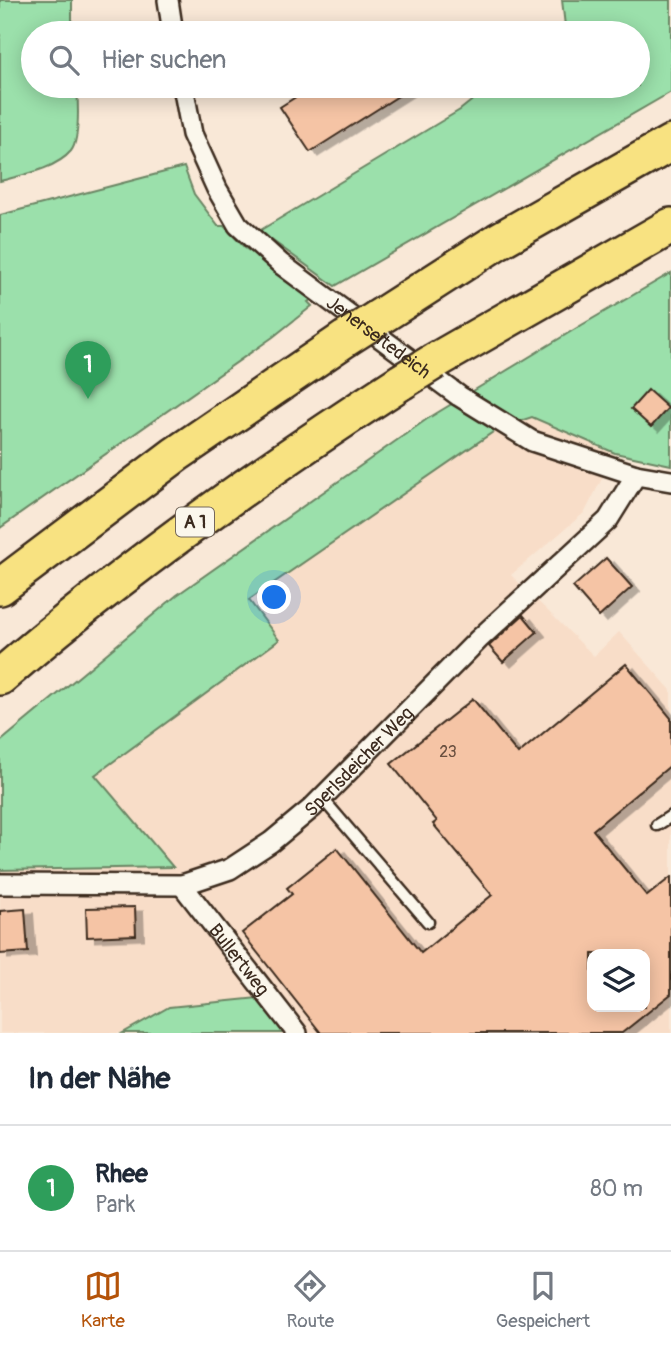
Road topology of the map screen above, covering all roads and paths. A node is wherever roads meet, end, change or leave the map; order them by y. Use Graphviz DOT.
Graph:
graph roads {
  1 [pos="168,0"];
  2 [pos="171,21"];
  3 [pos="185,98"];
  4 [pos="671,143"];
  5 [pos="671,226"];
  6 [pos="636,475"];
  7 [pos="671,481"];
  8 [pos="0,587"];
  9 [pos="0,677"];
  10 [pos="322,798"];
  11 [pos="671,816"];
  12 [pos="657,825"];
  13 [pos="0,884"];
  14 [pos="182,885"];
  15 [pos="428,922"];
  16 [pos="297,1033"];
  1 -- 2 [label="street"];
  3 -- 6 [label="street, Jenerseitedeich"];
  4 -- 8 [label="highway, bridge"];
  5 -- 9 [label="highway, A 1, bridge"];
  6 -- 7 [label="street, Jenerseitedeich"];
  6 -- 10 [label="street, Sperlsdeicher Weg"];
  10 -- 14 [label="street, Sperlsdeicher Weg"];
  10 -- 15 [label="lane"];
  11 -- 12 [label="lane"];
  13 -- 14 [label="street, Sperlsdeicher Weg"];
  14 -- 16 [label="street, Bullertweg"];
}
